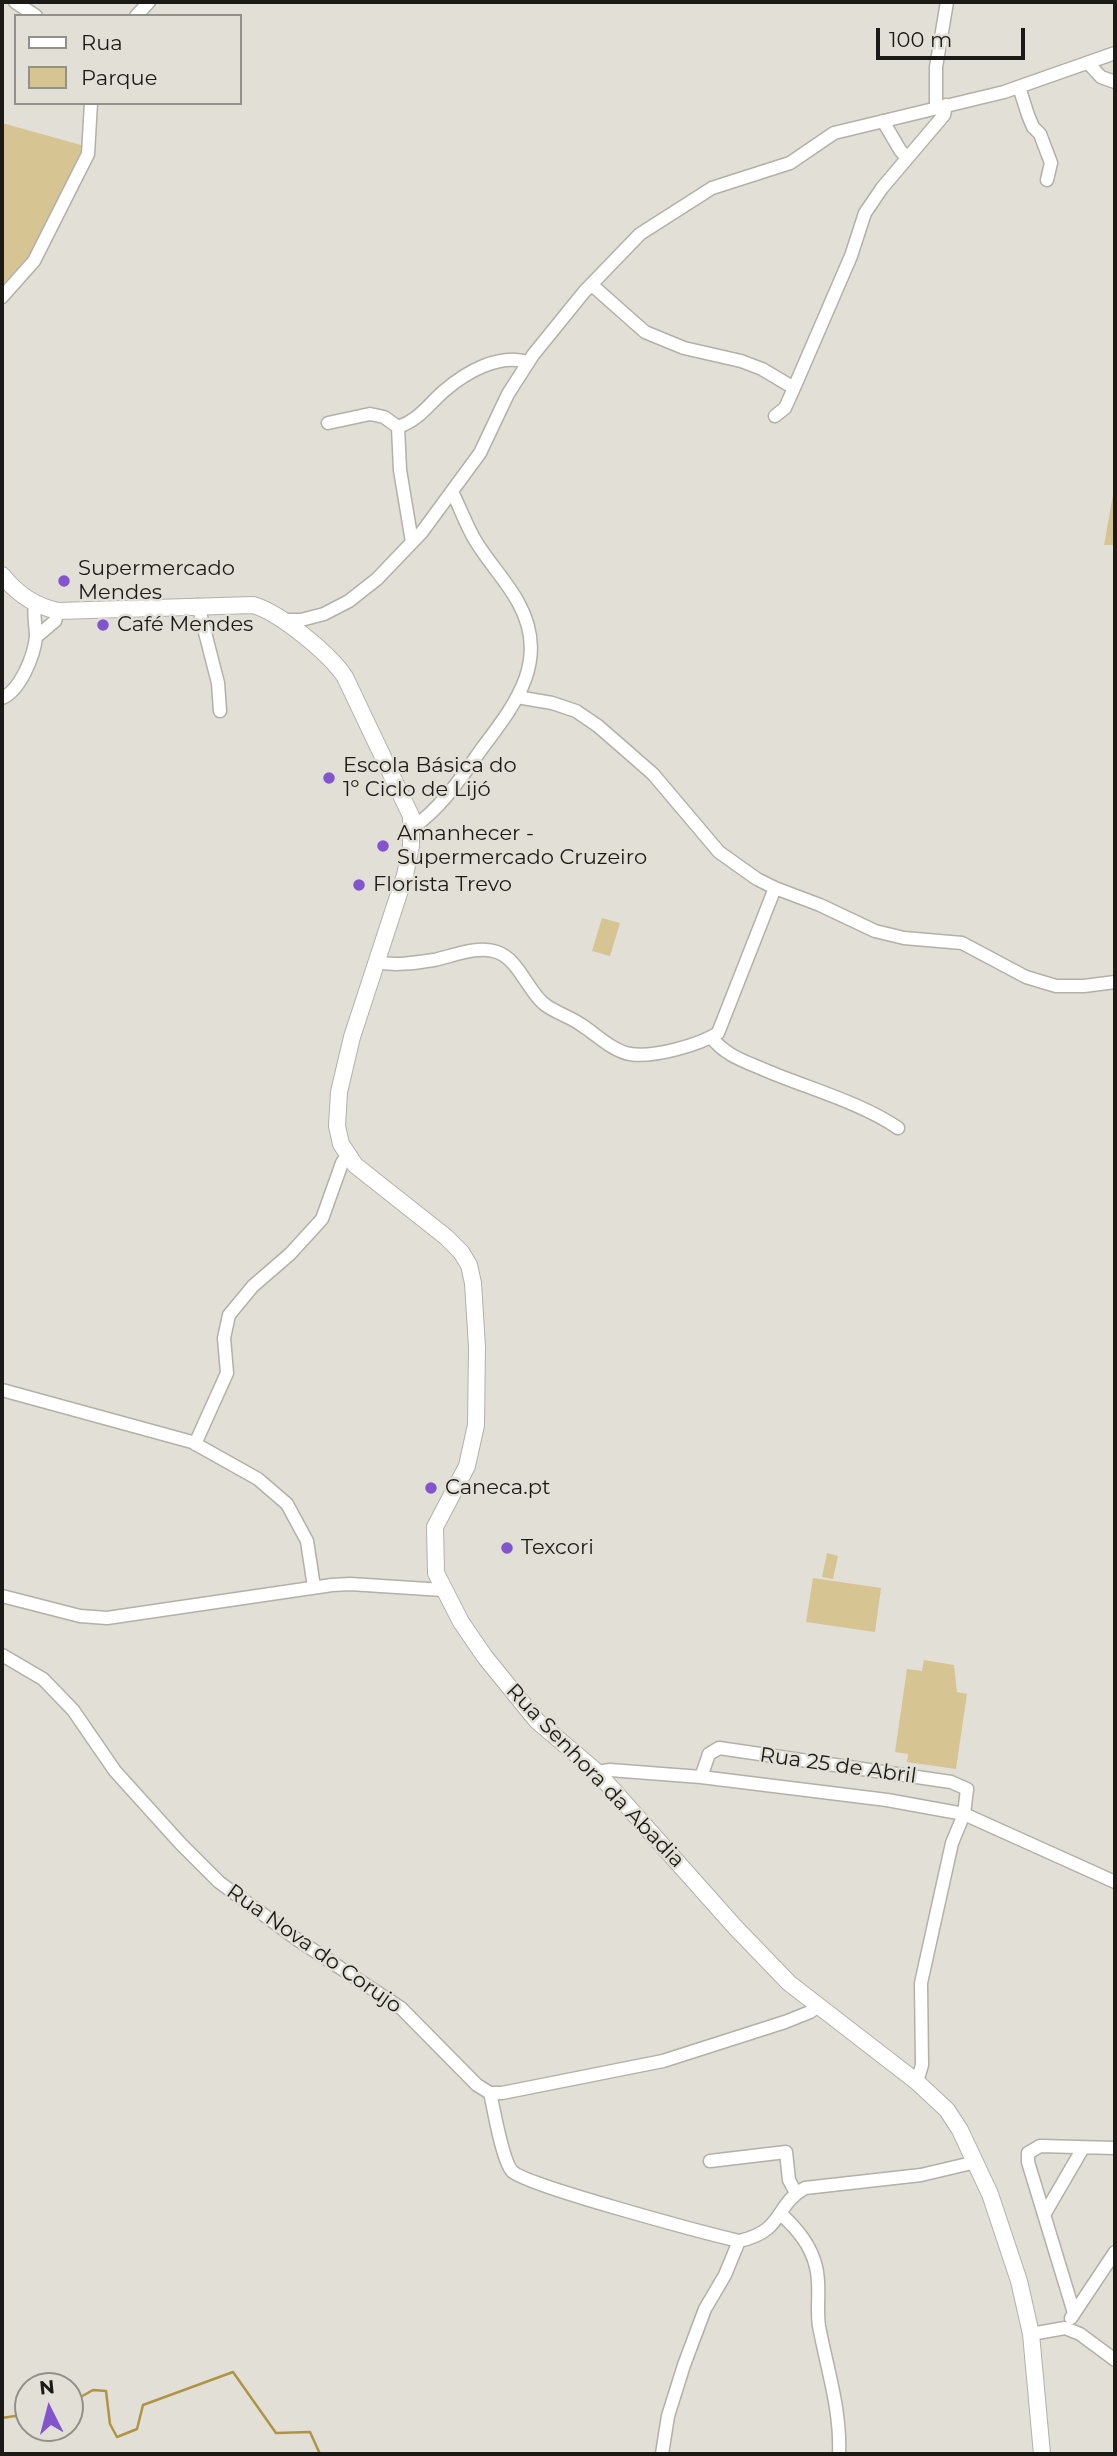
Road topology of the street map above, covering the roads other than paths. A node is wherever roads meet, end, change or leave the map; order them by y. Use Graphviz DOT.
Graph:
graph roads {
  1 [pos="15,2"];
  2 [pos="947,2"];
  3 [pos="33,14"];
  4 [pos="1115,53"];
  5 [pos="1088,63"];
  6 [pos="1115,82"];
  7 [pos="1019,87"];
  8 [pos="91,105"];
  9 [pos="941,106"];
  10 [pos="883,121"];
  11 [pos="907,158"];
  12 [pos="1047,180"];
  13 [pos="592,285"];
  14 [pos="2,297"];
  15 [pos="528,362"];
  16 [pos="794,388"];
  17 [pos="775,416"];
  18 [pos="328,423"];
  19 [pos="398,427"];
  20 [pos="452,492"];
  21 [pos="412,542"];
  22 [pos="2,575"];
  23 [pos="35,604"];
  24 [pos="198,605"];
  25 [pos="58,611"];
  26 [pos="284,620"];
  27 [pos="36,637"];
  28 [pos="517,697"];
  29 [pos="2,698"];
  30 [pos="220,711"];
  31 [pos="412,828"];
  32 [pos="775,888"];
  33 [pos="376,962"];
  34 [pos="1115,982"];
  35 [pos="711,1037"];
  36 [pos="898,1128"];
  37 [pos="347,1155"];
  38 [pos="2,1390"];
  39 [pos="195,1444"];
  40 [pos="314,1587"];
  41 [pos="443,1590"];
  42 [pos="2,1596"];
  43 [pos="2,1655"];
  44 [pos="597,1772"];
  45 [pos="701,1777"];
  46 [pos="964,1814"];
  47 [pos="1115,1882"];
  48 [pos="817,2007"];
  49 [pos="917,2082"];
  50 [pos="490,2093"];
  51 [pos="1083,2148"];
  52 [pos="1115,2148"];
  53 [pos="710,2161"];
  54 [pos="976,2162"];
  55 [pos="796,2193"];
  56 [pos="781,2214"];
  57 [pos="1044,2214"];
  58 [pos="739,2241"];
  59 [pos="1115,2252"];
  60 [pos="1074,2314"];
  61 [pos="1065,2328"];
  62 [pos="1031,2334"];
  63 [pos="1115,2360"];
  64 [pos="662,2454"];
  65 [pos="839,2454"];
  66 [pos="1042,2454"];
  1 -- 3 [label="street"];
  2 -- 9 [label="street"];
  4 -- 5 [label="street"];
  5 -- 6 [label="street"];
  5 -- 7 [label="street"];
  7 -- 9 [label="street"];
  7 -- 12 [label="street"];
  8 -- 14 [label="street"];
  9 -- 10 [label="street"];
  9 -- 11 [label="street"];
  10 -- 11 [label="street"];
  10 -- 13 [label="street"];
  11 -- 16 [label="street"];
  13 -- 15 [label="street"];
  13 -- 16 [label="street"];
  15 -- 19 [label="street"];
  15 -- 20 [label="street"];
  16 -- 17 [label="street"];
  18 -- 19 [label="street"];
  19 -- 21 [label="street"];
  20 -- 21 [label="street"];
  20 -- 28 [label="street"];
  21 -- 26 [label="street"];
  22 -- 23 [label="main road"];
  23 -- 25 [label="main road, Rua Senhora da Abadia"];
  23 -- 27 [label="street"];
  24 -- 25 [label="main road, Rua Senhora da Abadia"];
  24 -- 26 [label="main road, Rua Senhora da Abadia"];
  24 -- 30 [label="street"];
  25 -- 27 [label="street"];
  26 -- 31 [label="main road, Rua Senhora da Abadia"];
  27 -- 29 [label="street"];
  28 -- 31 [label="street"];
  28 -- 32 [label="street"];
  31 -- 33 [label="main road, Rua Senhora da Abadia"];
  32 -- 34 [label="street"];
  32 -- 35 [label="street"];
  33 -- 35 [label="street"];
  33 -- 37 [label="main road, Rua Senhora da Abadia"];
  35 -- 36 [label="street"];
  37 -- 39 [label="street"];
  37 -- 41 [label="main road, Rua Senhora da Abadia"];
  38 -- 39 [label="street"];
  39 -- 40 [label="street"];
  40 -- 41 [label="street"];
  40 -- 42 [label="street"];
  41 -- 44 [label="main road, Rua Senhora da Abadia"];
  43 -- 50 [label="street, Rua Nova do Corujo"];
  44 -- 45 [label="street, Rua 25 de Abril"];
  44 -- 48 [label="main road, Rua Senhora da Abadia"];
  45 -- 46 [label="street, Rua 25 de Abril"];
  45 -- 46 [label="street, Rua 25 de Abril"];
  46 -- 47 [label="street, Rua 25 de Abril"];
  46 -- 49 [label="street"];
  48 -- 49 [label="main road, Rua Senhora da Abadia"];
  48 -- 50 [label="street"];
  49 -- 54 [label="main road, Rua Senhora da Abadia"];
  50 -- 58 [label="street"];
  51 -- 52 [label="street"];
  51 -- 57 [label="street"];
  51 -- 57 [label="street"];
  53 -- 55 [label="street"];
  54 -- 55 [label="street"];
  54 -- 62 [label="main road, Rua Senhora da Abadia"];
  55 -- 56 [label="street"];
  56 -- 58 [label="street"];
  56 -- 65 [label="street"];
  57 -- 60 [label="street"];
  58 -- 64 [label="street"];
  59 -- 60 [label="street"];
  60 -- 61 [label="street"];
  61 -- 62 [label="street"];
  61 -- 63 [label="street"];
  62 -- 66 [label="main road, Rua Senhora da Abadia"];
}
